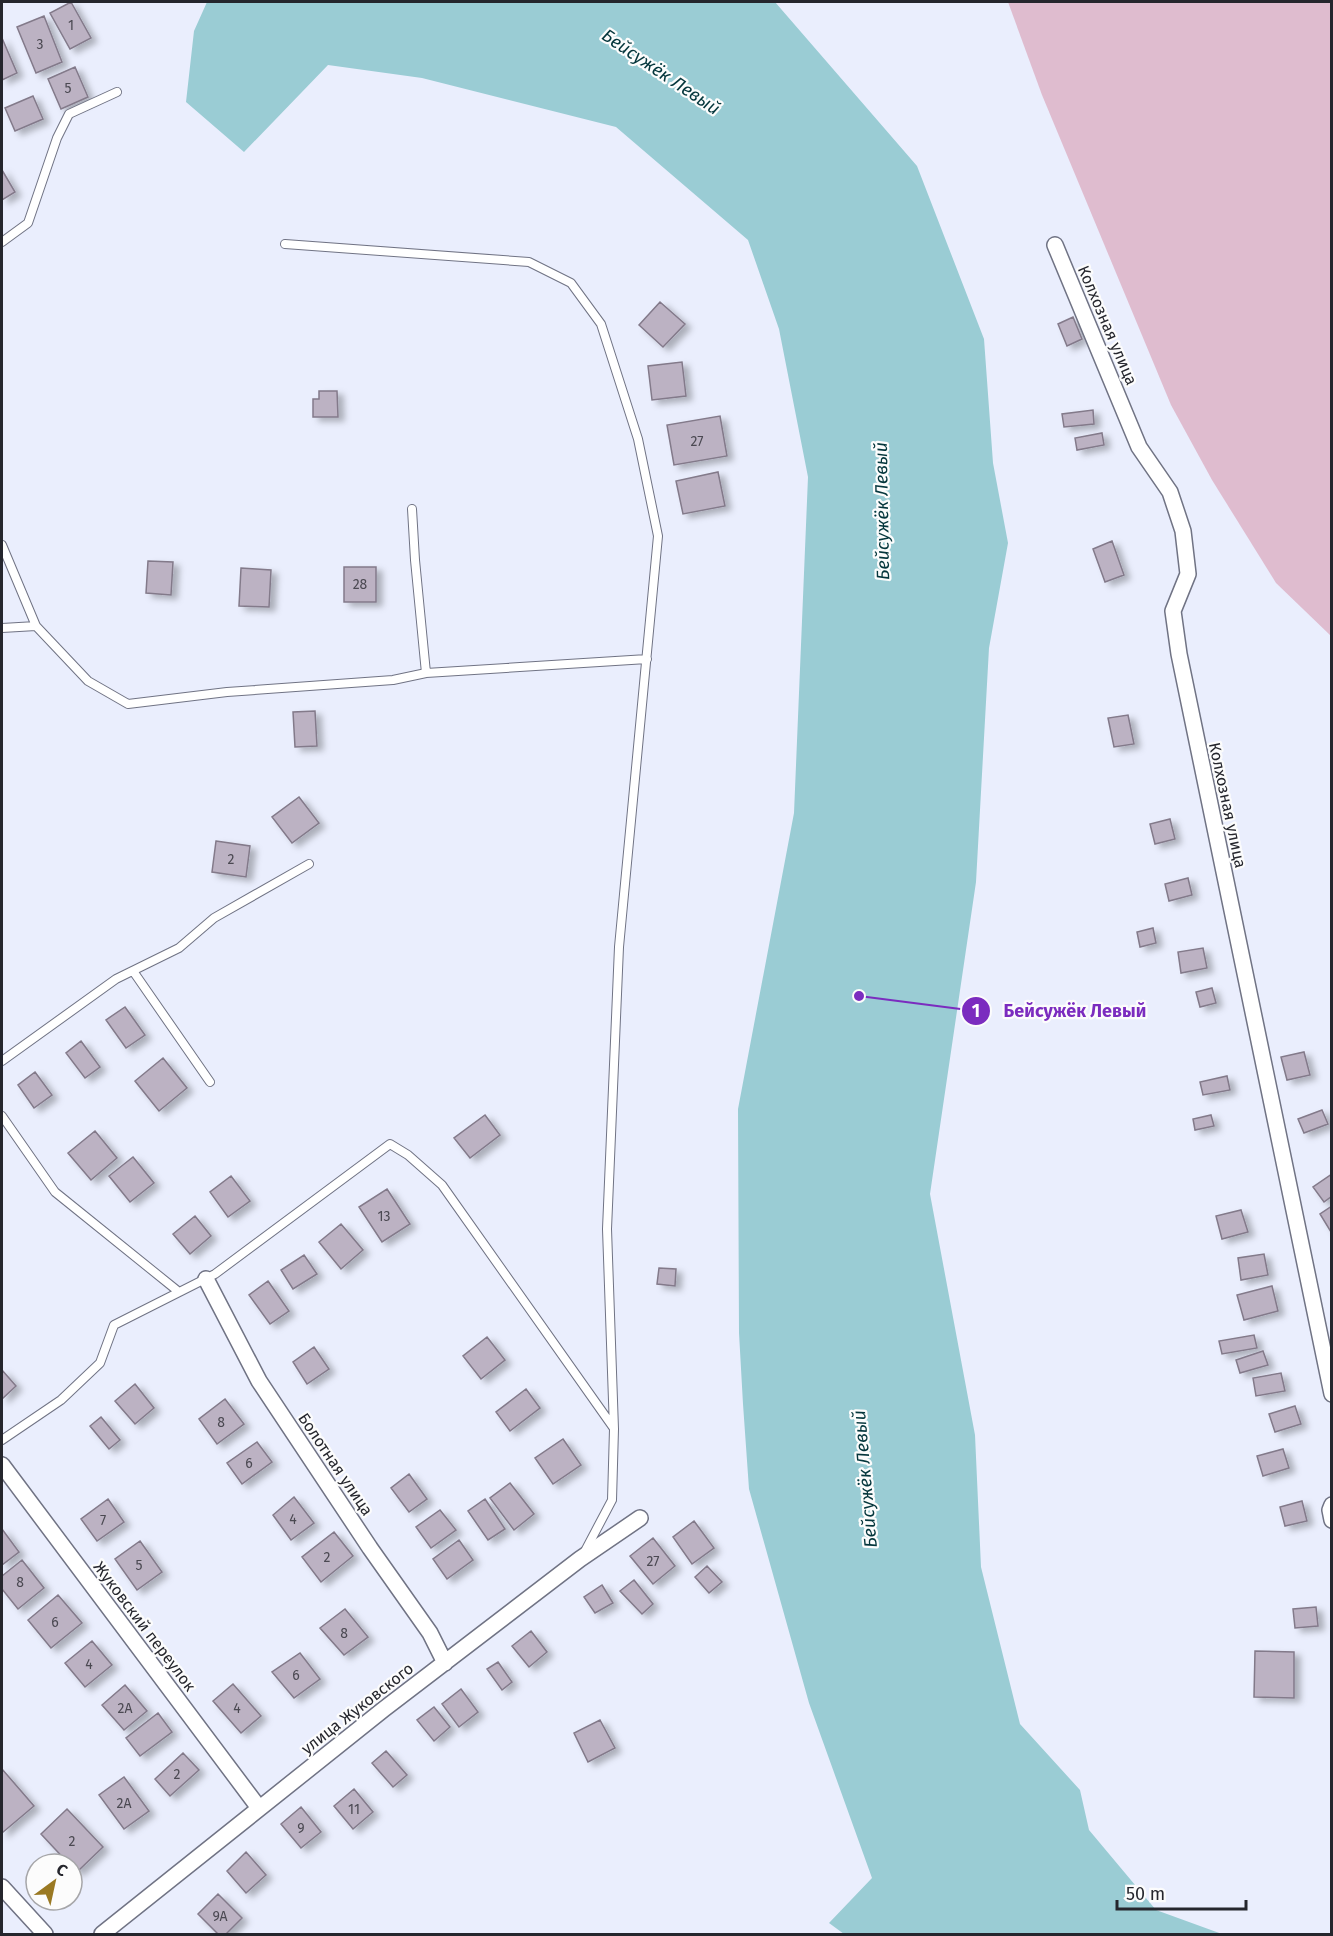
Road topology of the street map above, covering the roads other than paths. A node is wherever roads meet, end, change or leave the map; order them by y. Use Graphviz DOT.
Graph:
graph roads {
  1 [pos="117,92"];
  2 [pos="2,242"];
  3 [pos="285,244"];
  4 [pos="1055,245"];
  5 [pos="412,509"];
  6 [pos="2,545"];
  7 [pos="36,626"];
  8 [pos="2,628"];
  9 [pos="647,659"];
  10 [pos="426,674"];
  11 [pos="309,864"];
  12 [pos="133,971"];
  13 [pos="2,1061"];
  14 [pos="210,1082"];
  15 [pos="2,1116"];
  16 [pos="206,1279"];
  17 [pos="179,1292"];
  18 [pos="1332,1394"];
  19 [pos="614,1429"];
  20 [pos="2,1440"];
  21 [pos="2,1465"];
  22 [pos="1332,1505"];
  23 [pos="640,1518"];
  24 [pos="1332,1520"];
  25 [pos="580,1559"];
  26 [pos="445,1663"];
  27 [pos="259,1808"];
  28 [pos="2,1887"];
  29 [pos="45,1935"];
  30 [pos="102,1935"];
  1 -- 2 [label="lane"];
  3 -- 9 [label="lane"];
  4 -- 18 [label="street, Колхозная улица"];
  5 -- 10 [label="lane"];
  6 -- 7 [label="lane"];
  7 -- 8 [label="lane"];
  7 -- 10 [label="lane"];
  9 -- 10 [label="lane"];
  9 -- 19 [label="lane"];
  11 -- 12 [label="lane"];
  12 -- 13 [label="lane"];
  12 -- 14 [label="lane"];
  15 -- 17 [label="lane"];
  16 -- 17 [label="lane"];
  16 -- 19 [label="lane"];
  16 -- 26 [label="street, Болотная улица"];
  17 -- 20 [label="lane"];
  19 -- 25 [label="lane"];
  21 -- 27 [label="street, Жуковский переулок"];
  22 -- 24 [label="street"];
  23 -- 25 [label="street, улица Жуковского"];
  25 -- 26 [label="street, улица Жуковского"];
  26 -- 27 [label="street, улица Жуковского"];
  27 -- 30 [label="street, улица Жуковского"];
  28 -- 29 [label="street"];
}
